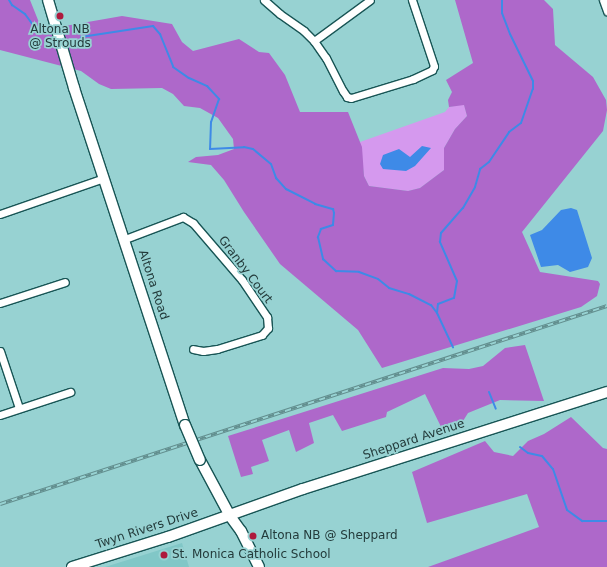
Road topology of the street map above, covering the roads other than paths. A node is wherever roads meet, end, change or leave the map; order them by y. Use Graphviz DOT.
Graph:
graph roads {
  1 [pos="48,0"];
  2 [pos="264,0"];
  3 [pos="370,0"];
  4 [pos="412,0"];
  5 [pos="603,0"];
  6 [pos="607,11"];
  7 [pos="314,41"];
  8 [pos="104,178"];
  9 [pos="1,211"];
  10 [pos="125,239"];
  11 [pos="66,282"];
  12 [pos="0,303"];
  13 [pos="193,349"];
  14 [pos="0,351"];
  15 [pos="70,392"];
  16 [pos="607,392"];
  17 [pos="19,408"];
  18 [pos="0,415"];
  19 [pos="230,516"];
  20 [pos="72,567"];
  21 [pos="259,567"];
  1 -- 8 [label="main road, Altona Road"];
  2 -- 7 [label="street"];
  3 -- 7 [label="street"];
  4 -- 7 [label="street"];
  5 -- 6 [label="street"];
  8 -- 9 [label="street"];
  8 -- 10 [label="main road, Altona Road"];
  10 -- 13 [label="street, Granby Court"];
  10 -- 19 [label="main road, Altona Road, bridge"];
  11 -- 12 [label="street"];
  14 -- 17 [label="street"];
  15 -- 17 [label="street"];
  16 -- 19 [label="main road, Sheppard Avenue"];
  17 -- 18 [label="street"];
  19 -- 20 [label="main road, Twyn Rivers Drive"];
  19 -- 21 [label="main road, Altona Road"];
}
